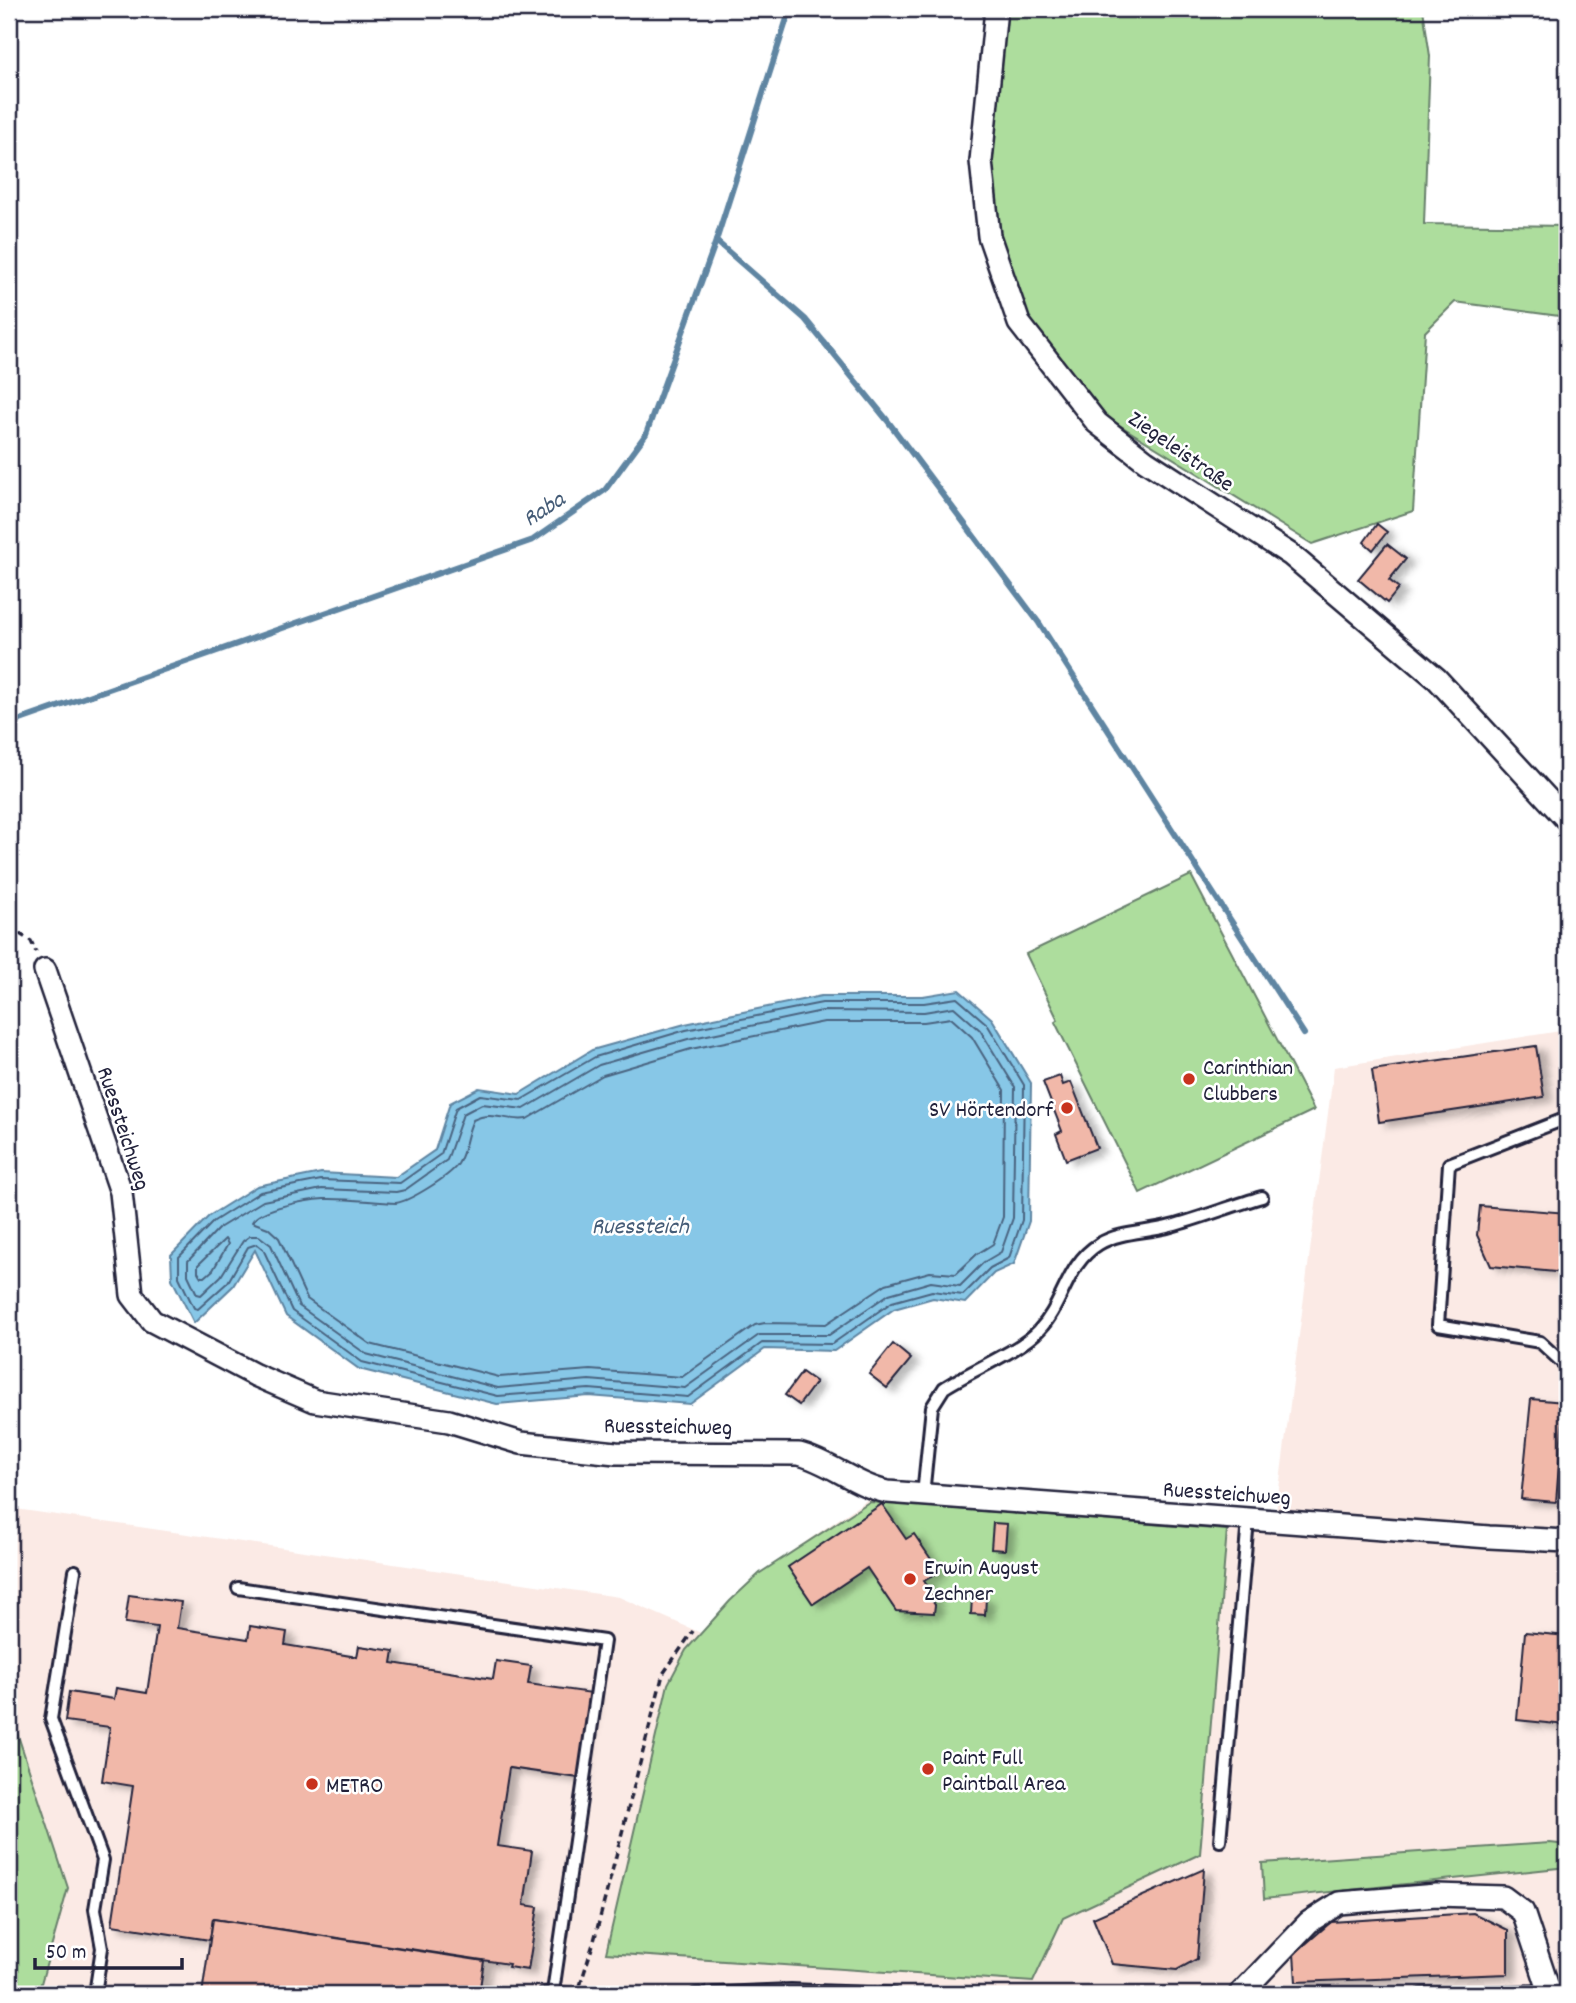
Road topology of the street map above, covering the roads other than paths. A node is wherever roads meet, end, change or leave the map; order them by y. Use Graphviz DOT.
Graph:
graph roads {
  1 [pos="996,9"];
  2 [pos="1567,820"];
  3 [pos="45,970"];
  4 [pos="1567,1118"];
  5 [pos="1262,1197"];
  6 [pos="1567,1367"];
  7 [pos="923,1495"];
  8 [pos="1248,1520"];
  9 [pos="1567,1541"];
  10 [pos="75,1571"];
  11 [pos="237,1588"];
  12 [pos="1220,1841"];
  13 [pos="549,1993"];
  14 [pos="1551,1993"];
  15 [pos="96,1994"];
  16 [pos="568,1994"];
  17 [pos="696,1994"];
  18 [pos="892,1994"];
  19 [pos="1240,1994"];
  20 [pos="1422,1994"];
  1 -- 2 [label="street, Ziegeleistraße"];
  3 -- 7 [label="street, Ruessteichweg"];
  4 -- 6 [label="lane"];
  5 -- 7 [label="lane"];
  7 -- 8 [label="street, Ruessteichweg"];
  8 -- 9 [label="street, Ruessteichweg"];
  8 -- 12 [label="lane"];
  10 -- 15 [label="lane"];
  11 -- 13 [label="lane"];
  13 -- 16 [label="lane"];
  14 -- 19 [label="street"];
  14 -- 20 [label="lane"];
  17 -- 18 [label="lane"];
}
